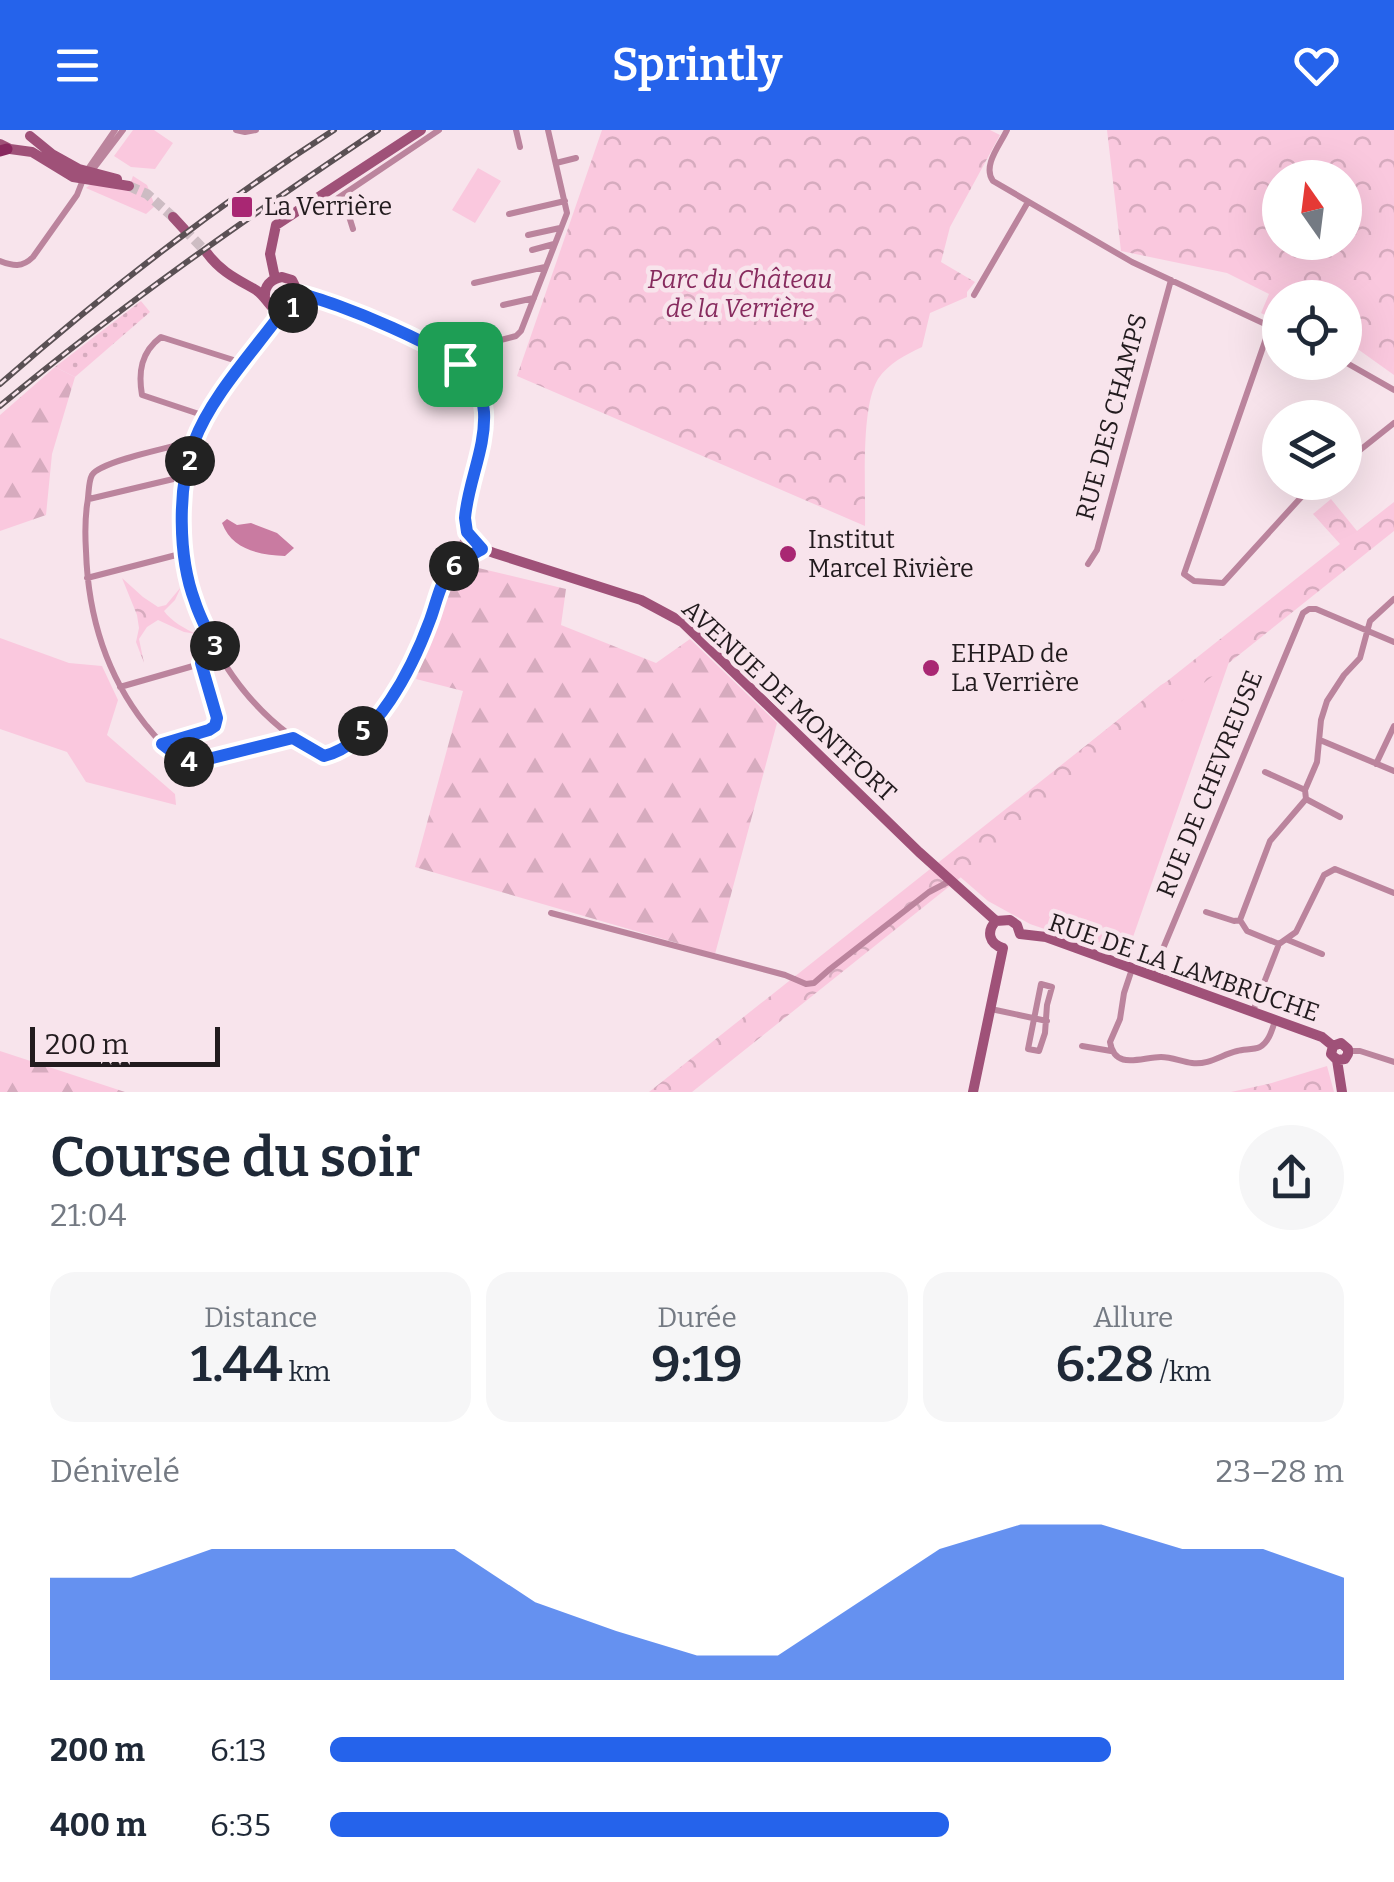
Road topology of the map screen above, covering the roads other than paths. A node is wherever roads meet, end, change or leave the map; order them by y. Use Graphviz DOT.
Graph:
graph roads {
  1 [pos="119,130"];
  2 [pos="236,130"];
  3 [pos="256,130"];
  4 [pos="421,130"];
  5 [pos="440,130"];
  6 [pos="516,130"];
  7 [pos="558,130"];
  8 [pos="1008,130"];
  9 [pos="548,131"];
  10 [pos="30,133"];
  11 [pos="520,146"];
  12 [pos="5,148"];
  13 [pos="576,158"];
  14 [pos="556,163"];
  15 [pos="84,175"];
  16 [pos="574,183"];
  17 [pos="127,186"];
  18 [pos="561,186"];
  19 [pos="336,193"];
  20 [pos="565,202"];
  21 [pos="1028,202"];
  22 [pos="509,214"];
  23 [pos="173,217"];
  24 [pos="560,228"];
  25 [pos="184,229"];
  26 [pos="352,229"];
  27 [pos="528,235"];
  28 [pos="554,244"];
  29 [pos="532,250"];
  30 [pos="0,262"];
  31 [pos="545,267"];
  32 [pos="1171,280"];
  33 [pos="474,283"];
  34 [pos="269,287"];
  35 [pos="300,294"];
  36 [pos="974,295"];
  37 [pos="534,298"];
  38 [pos="503,305"];
  39 [pos="278,311"];
  40 [pos="1262,323"];
  41 [pos="1262,350"];
  42 [pos="243,363"];
  43 [pos="460,364"];
  44 [pos="1362,370"];
  45 [pos="1394,390"];
  46 [pos="208,417"];
  47 [pos="1394,423"];
  48 [pos="194,441"];
  49 [pos="1362,448"];
  50 [pos="186,476"];
  51 [pos="89,499"];
  52 [pos="1299,500"];
  53 [pos="467,532"];
  54 [pos="482,549"];
  55 [pos="184,553"];
  56 [pos="1088,564"];
  57 [pos="452,567"];
  58 [pos="87,578"];
  59 [pos="1394,599"];
  60 [pos="1368,629"];
  61 [pos="1394,642"];
  62 [pos="221,658"];
  63 [pos="201,663"];
  64 [pos="120,687"];
  65 [pos="1394,726"];
  66 [pos="293,738"];
  67 [pos="1320,740"];
  68 [pos="162,744"];
  69 [pos="1376,764"];
  70 [pos="1394,771"];
  71 [pos="1265,772"];
  72 [pos="1306,794"];
  73 [pos="1340,816"];
  74 [pos="950,880"];
  75 [pos="1394,893"];
  76 [pos="1206,912"];
  77 [pos="551,913"];
  78 [pos="1240,920"];
  79 [pos="996,922"];
  80 [pos="1020,934"];
  81 [pos="1288,940"];
  82 [pos="1279,944"];
  83 [pos="1003,948"];
  84 [pos="1322,954"];
  85 [pos="1132,969"];
  86 [pos="1152,976"];
  87 [pos="991,1009"];
  88 [pos="1253,1012"];
  89 [pos="1034,1018"];
  90 [pos="1275,1020"];
  91 [pos="1047,1021"];
  92 [pos="1082,1046"];
  93 [pos="1333,1046"];
  94 [pos="1112,1051"];
  95 [pos="1348,1052"];
  96 [pos="1337,1060"];
  97 [pos="1394,1062"];
  98 [pos="973,1092"];
  99 [pos="1342,1092"];
  1 -- 15 [label="street"];
  2 -- 3 [label="street"];
  4 -- 19 [label="street"];
  5 -- 19 [label="street"];
  6 -- 11 [label="street"];
  7 -- 9 [label="street"];
  8 -- 21 [label="street"];
  9 -- 14 [label="street"];
  10 -- 12 [label="street"];
  10 -- 15 [label="street"];
  12 -- 15 [label="street"];
  13 -- 14 [label="street"];
  14 -- 18 [label="street"];
  15 -- 17 [label="street"];
  15 -- 30 [label="street"];
  16 -- 18 [label="street"];
  18 -- 20 [label="street"];
  19 -- 26 [label="street"];
  19 -- 34 [label="street"];
  20 -- 22 [label="street"];
  20 -- 24 [label="street"];
  21 -- 32 [label="street"];
  21 -- 36 [label="street"];
  23 -- 25 [label="street"];
  24 -- 27 [label="street"];
  24 -- 28 [label="street"];
  28 -- 29 [label="street"];
  28 -- 31 [label="street"];
  31 -- 33 [label="street"];
  31 -- 37 [label="street"];
  32 -- 40 [label="street"];
  32 -- 56 [label="street, RUE DES CHAMPS"];
  34 -- 34 [label="street"];
  34 -- 35 [label="street"];
  34 -- 39 [label="street"];
  35 -- 39 [label="street"];
  35 -- 43 [label="street"];
  37 -- 38 [label="street"];
  37 -- 43 [label="street"];
  39 -- 42 [label="street"];
  41 -- 52 [label="street"];
  42 -- 46 [label="street"];
  42 -- 46 [label="street"];
  43 -- 53 [label="street"];
  44 -- 45 [label="street"];
  46 -- 48 [label="street"];
  47 -- 49 [label="street"];
  48 -- 50 [label="street"];
  48 -- 51 [label="street"];
  50 -- 51 [label="street"];
  50 -- 55 [label="street"];
  51 -- 58 [label="street"];
  53 -- 54 [label="street"];
  53 -- 57 [label="street"];
  54 -- 57 [label="street"];
  54 -- 74 [label="street, AVENUE DE MONTFORT"];
  55 -- 58 [label="street"];
  55 -- 62 [label="street"];
  57 -- 66 [label="street"];
  58 -- 64 [label="street"];
  59 -- 60 [label="street"];
  60 -- 61 [label="street"];
  60 -- 67 [label="street"];
  60 -- 86 [label="street, RUE DE CHEVREUSE"];
  62 -- 63 [label="street"];
  62 -- 66 [label="street"];
  63 -- 64 [label="street"];
  63 -- 68 [label="street"];
  64 -- 68 [label="street"];
  65 -- 69 [label="street"];
  66 -- 68 [label="street"];
  67 -- 69 [label="street"];
  67 -- 72 [label="street"];
  69 -- 70 [label="street"];
  71 -- 72 [label="street"];
  72 -- 73 [label="street"];
  72 -- 78 [label="street"];
  74 -- 77 [label="street"];
  74 -- 79 [label="street, AVENUE DE MONTFORT"];
  75 -- 81 [label="street"];
  76 -- 78 [label="street"];
  78 -- 82 [label="street"];
  79 -- 80 [label="street"];
  79 -- 83 [label="street"];
  80 -- 83 [label="street"];
  80 -- 85 [label="street, RUE DE LA LAMBRUCHE"];
  81 -- 82 [label="street"];
  81 -- 84 [label="street"];
  82 -- 88 [label="street"];
  83 -- 87 [label="street"];
  85 -- 86 [label="street, RUE DE LA LAMBRUCHE"];
  85 -- 94 [label="street"];
  86 -- 88 [label="street, RUE DE LA LAMBRUCHE"];
  87 -- 89 [label="street"];
  87 -- 98 [label="street"];
  88 -- 90 [label="street, RUE DE LA LAMBRUCHE"];
  89 -- 91 [label="street"];
  89 -- 91 [label="street"];
  89 -- 91 [label="street"];
  90 -- 93 [label="street, RUE DE LA LAMBRUCHE"];
  90 -- 94 [label="street"];
  92 -- 94 [label="street"];
  93 -- 95 [label="street"];
  93 -- 96 [label="street"];
  95 -- 96 [label="street"];
  95 -- 97 [label="street"];
  96 -- 99 [label="street"];
}
